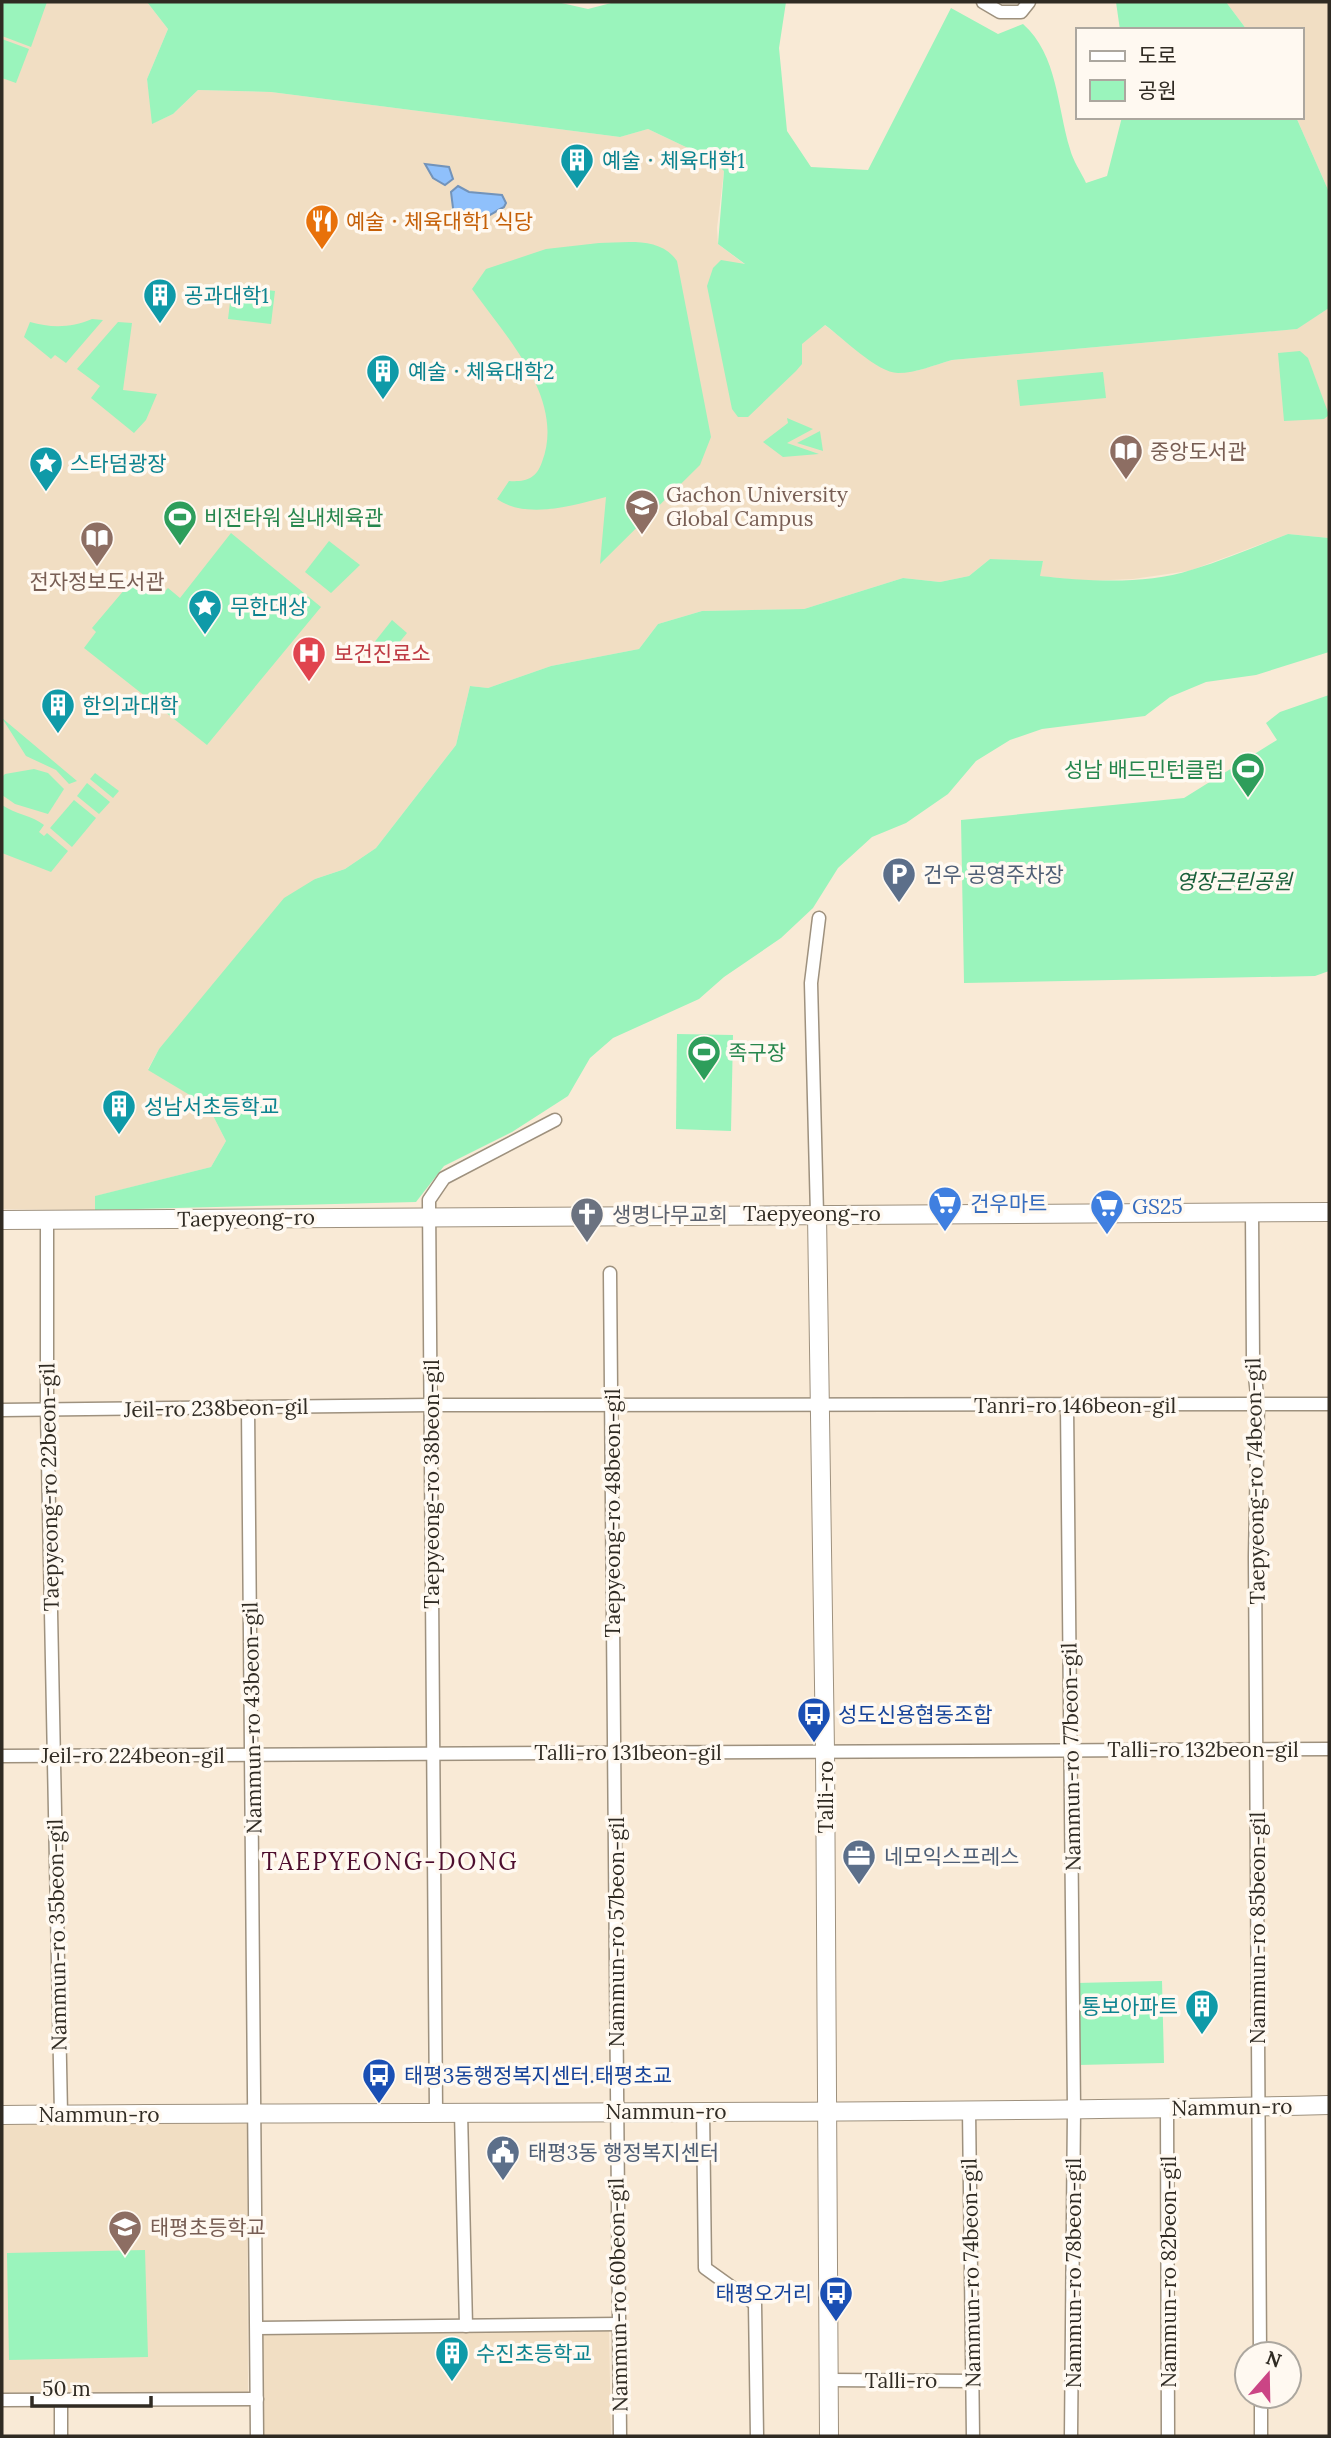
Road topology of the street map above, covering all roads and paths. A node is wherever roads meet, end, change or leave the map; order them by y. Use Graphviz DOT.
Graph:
graph roads {
  1 [pos="983,2"];
  2 [pos="1029,2"];
  3 [pos="819,918"];
  4 [pos="555,1120"];
  5 [pos="1252,1212"];
  6 [pos="1329,1212"];
  7 [pos="817,1213"];
  8 [pos="427,1216"];
  9 [pos="2,1220"];
  10 [pos="47,1220"];
  11 [pos="610,1273"];
  12 [pos="1258,1404"];
  13 [pos="1329,1404"];
  14 [pos="431,1405"];
  15 [pos="611,1405"];
  16 [pos="1067,1405"];
  17 [pos="821,1406"];
  18 [pos="248,1407"];
  19 [pos="2,1410"];
  20 [pos="47,1410"];
  21 [pos="1257,1749"];
  22 [pos="1329,1749"];
  23 [pos="1070,1750"];
  24 [pos="825,1751"];
  25 [pos="614,1752"];
  26 [pos="432,1753"];
  27 [pos="252,1754"];
  28 [pos="53,1755"];
  29 [pos="2,1756"];
  30 [pos="1329,2105"];
  31 [pos="1257,2106"];
  32 [pos="1167,2108"];
  33 [pos="969,2109"];
  34 [pos="1074,2109"];
  35 [pos="703,2110"];
  36 [pos="617,2111"];
  37 [pos="436,2112"];
  38 [pos="461,2112"];
  39 [pos="827,2112"];
  40 [pos="256,2113"];
  41 [pos="61,2114"];
  42 [pos="2,2115"];
  43 [pos="619,2324"];
  44 [pos="466,2326"];
  45 [pos="257,2328"];
  46 [pos="1260,2340"];
  47 [pos="829,2380"];
  48 [pos="972,2381"];
  49 [pos="257,2399"];
  50 [pos="2,2400"];
  51 [pos="61,2400"];
  52 [pos="1261,2410"];
  53 [pos="61,2436"];
  54 [pos="257,2436"];
  55 [pos="620,2436"];
  56 [pos="757,2436"];
  57 [pos="830,2436"];
  58 [pos="973,2436"];
  59 [pos="1071,2436"];
  60 [pos="1168,2436"];
  61 [pos="1261,2436"];
  1 -- 2 [label="street"];
  3 -- 7 [label="street"];
  4 -- 8 [label="street"];
  5 -- 6 [label="main road, Taepyeong-ro"];
  5 -- 7 [label="main road, Taepyeong-ro"];
  5 -- 12 [label="street, Taepyeong-ro 74beon-gil"];
  7 -- 8 [label="main road, Taepyeong-ro"];
  7 -- 17 [label="main road, Talli-ro"];
  8 -- 10 [label="main road, Taepyeong-ro"];
  8 -- 14 [label="street, Taepyeong-ro 38beon-gil"];
  9 -- 10 [label="main road, Taepyeong-ro"];
  10 -- 20 [label="street, Taepyeong-ro 22beon-gil"];
  11 -- 15 [label="street, Taepyeong-ro 48beon-gil"];
  12 -- 13 [label="street, Tanri-ro 146beon-gil"];
  12 -- 16 [label="street, Tanri-ro 146beon-gil"];
  12 -- 21 [label="street, Taepyeong-ro 74beon-gil"];
  14 -- 15 [label="street, Jeil-ro 238beon-gil"];
  14 -- 18 [label="street, Jeil-ro 238beon-gil"];
  14 -- 26 [label="street, Taepyeong-ro 38beon-gil"];
  15 -- 17 [label="street, Tanri-ro 146beon-gil"];
  15 -- 25 [label="street, Taepyeong-ro 48beon-gil"];
  16 -- 17 [label="street, Tanri-ro 146beon-gil"];
  16 -- 23 [label="street, Nammun-ro 77beon-gil"];
  17 -- 24 [label="main road, Talli-ro"];
  18 -- 20 [label="street, Jeil-ro 238beon-gil"];
  18 -- 27 [label="street, Nammun-ro 43beon-gil"];
  19 -- 20 [label="street, Jeil-ro 238beon-gil"];
  20 -- 28 [label="street, Taepyeong-ro 22beon-gil"];
  21 -- 22 [label="street, Talli-ro 132beon-gil"];
  21 -- 23 [label="street, Talli-ro 132beon-gil"];
  21 -- 31 [label="street, Nammun-ro 85beon-gil"];
  23 -- 24 [label="street, Talli-ro 132beon-gil"];
  23 -- 34 [label="street, Nammun-ro 77beon-gil"];
  24 -- 25 [label="street, Talli-ro 131beon-gil"];
  24 -- 39 [label="main road, Talli-ro"];
  25 -- 26 [label="street, Talli-ro 131beon-gil"];
  25 -- 36 [label="street, Nammun-ro 57beon-gil"];
  26 -- 27 [label="street, Jeil-ro 224beon-gil"];
  26 -- 37 [label="street, Taepyeong-ro 38beon-gil"];
  27 -- 28 [label="street, Jeil-ro 224beon-gil"];
  27 -- 40 [label="street, Nammun-ro 43beon-gil"];
  28 -- 29 [label="street, Jeil-ro 224beon-gil"];
  28 -- 41 [label="street, Nammun-ro 35beon-gil"];
  30 -- 31 [label="main road, Nammun-ro"];
  31 -- 32 [label="main road, Nammun-ro"];
  31 -- 46 [label="street, Nammun-ro 85beon-gil"];
  32 -- 34 [label="main road, Nammun-ro"];
  32 -- 60 [label="street, Nammun-ro 82beon-gil"];
  33 -- 34 [label="main road, Nammun-ro"];
  33 -- 39 [label="main road, Nammun-ro"];
  33 -- 48 [label="street, Nammun-ro 74beon-gil"];
  34 -- 59 [label="street, Nammun-ro 78beon-gil"];
  35 -- 36 [label="main road, Nammun-ro"];
  35 -- 39 [label="main road, Nammun-ro"];
  35 -- 56 [label="street"];
  36 -- 38 [label="main road, Nammun-ro"];
  36 -- 43 [label="street, Nammun-ro 60beon-gil"];
  37 -- 38 [label="main road, Nammun-ro"];
  37 -- 40 [label="main road, Nammun-ro"];
  38 -- 44 [label="street"];
  39 -- 47 [label="main road, Talli-ro"];
  40 -- 41 [label="main road, Nammun-ro"];
  40 -- 45 [label="street, Nammun-ro 43beon-gil"];
  41 -- 42 [label="main road, Nammun-ro"];
  43 -- 44 [label="street"];
  43 -- 55 [label="street, Nammun-ro 60beon-gil"];
  44 -- 45 [label="street"];
  45 -- 49 [label="street, Nammun-ro 43beon-gil"];
  47 -- 48 [label="street, Talli-ro"];
  47 -- 57 [label="main road, Talli-ro"];
  48 -- 58 [label="street, Nammun-ro 74beon-gil"];
  49 -- 51 [label="street"];
  49 -- 54 [label="street, Nammun-ro 43beon-gil"];
  50 -- 51 [label="street"];
  51 -- 53 [label="street"];
  52 -- 61 [label="street"];
}
